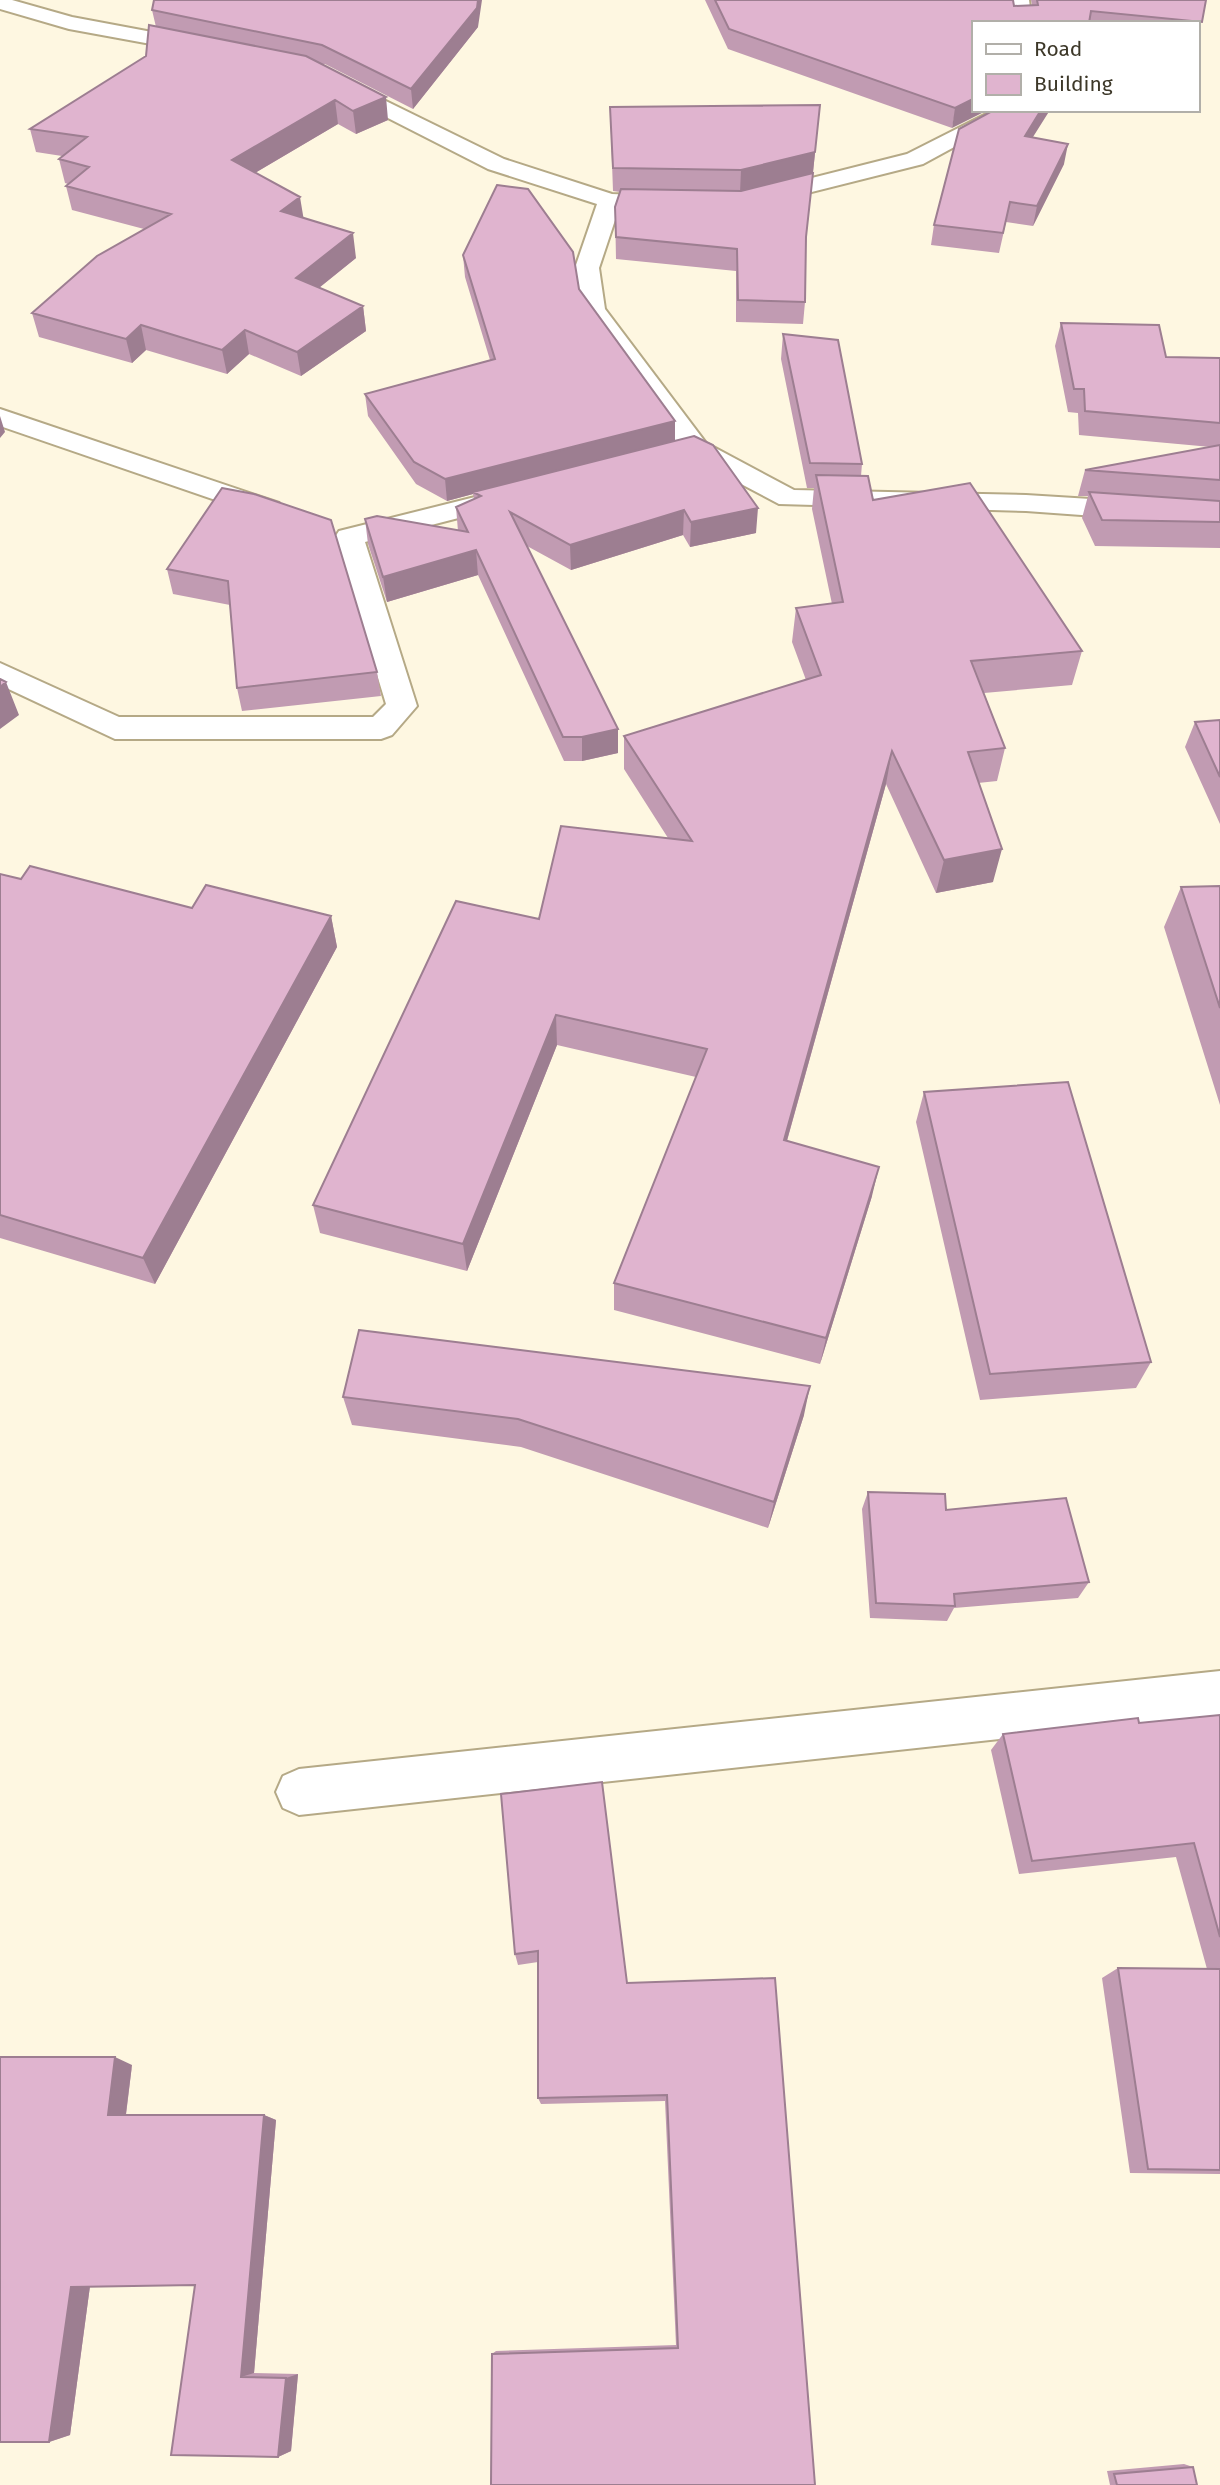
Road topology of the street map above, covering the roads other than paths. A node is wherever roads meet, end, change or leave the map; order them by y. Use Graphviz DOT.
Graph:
graph roads {
  1 [pos="1019,0"];
  2 [pos="0,3"];
  3 [pos="1022,21"];
  4 [pos="227,52"];
  5 [pos="328,78"];
  6 [pos="1007,112"];
  7 [pos="610,201"];
  8 [pos="688,202"];
  9 [pos="740,203"];
  10 [pos="0,417"];
  11 [pos="536,489"];
  12 [pos="1220,516"];
  13 [pos="323,528"];
  14 [pos="0,673"];
  15 [pos="1220,1693"];
  16 [pos="299,1792"];
  1 -- 3 [label="street"];
  2 -- 4 [label="street"];
  5 -- 7 [label="street"];
  6 -- 9 [label="street"];
  7 -- 8 [label="street"];
  7 -- 12 [label="street"];
  10 -- 13 [label="street"];
  11 -- 13 [label="street"];
  13 -- 14 [label="street"];
  15 -- 16 [label="street"];
}
